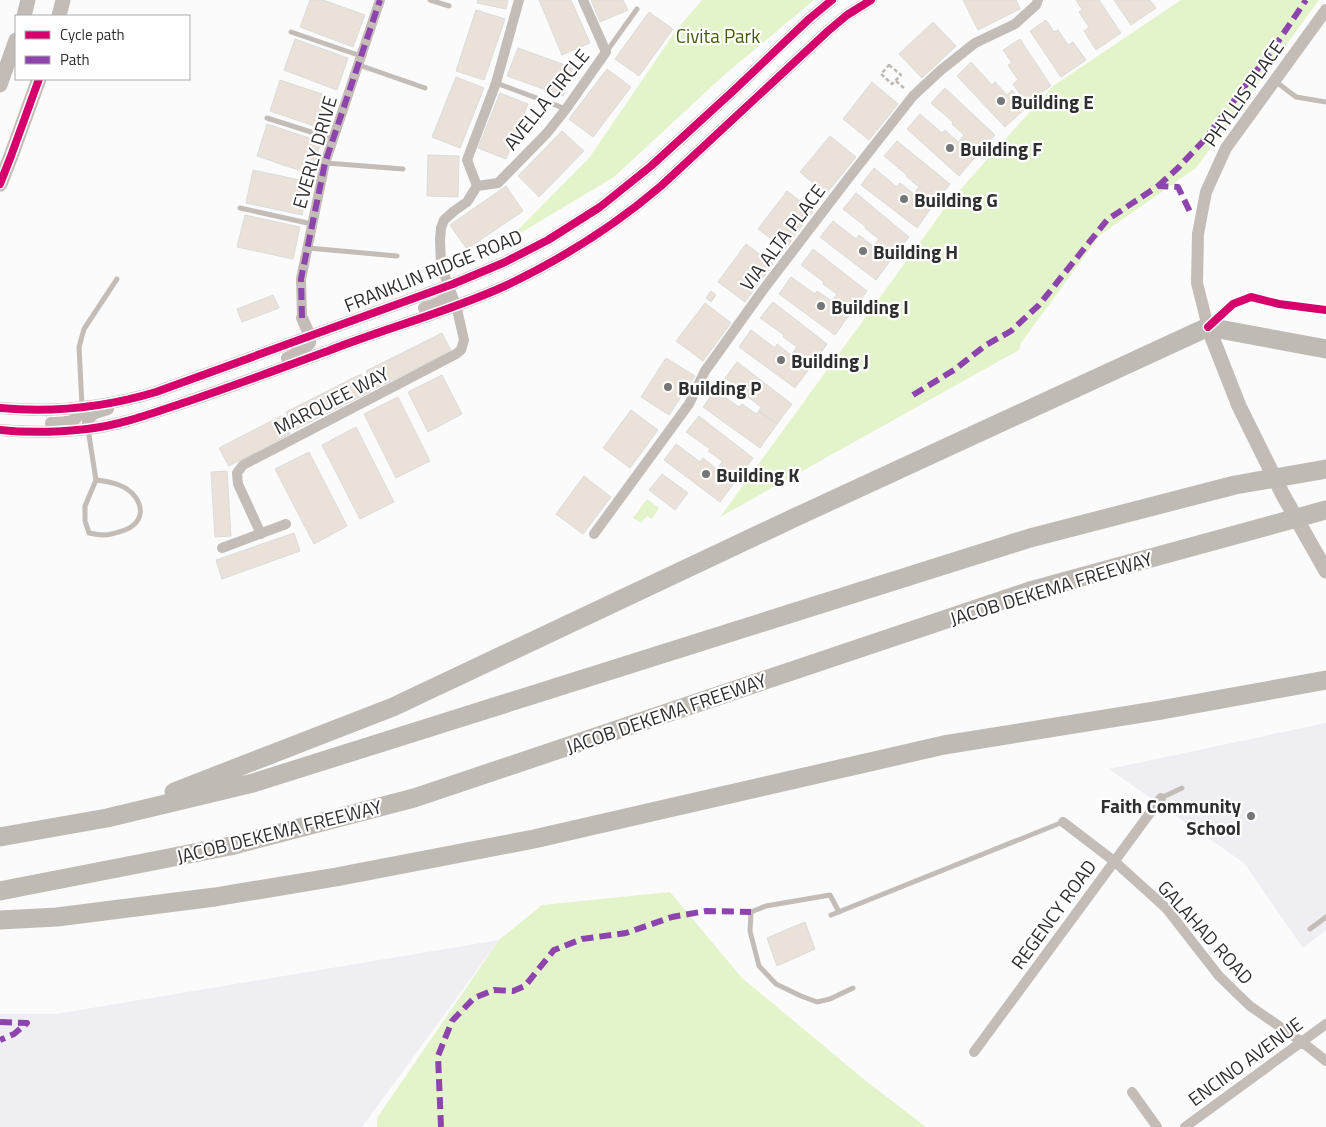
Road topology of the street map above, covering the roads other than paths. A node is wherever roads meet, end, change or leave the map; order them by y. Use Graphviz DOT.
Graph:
graph roads {
  1 [pos="28,0"];
  2 [pos="63,0"];
  3 [pos="380,0"];
  4 [pos="430,0"];
  5 [pos="519,0"];
  6 [pos="583,0"];
  7 [pos="832,0"];
  8 [pos="871,0"];
  9 [pos="1038,0"];
  10 [pos="449,6"];
  11 [pos="637,9"];
  12 [pos="1326,10"];
  13 [pos="24,15"];
  14 [pos="59,15"];
  15 [pos="292,32"];
  16 [pos="15,43"];
  17 [pos="606,52"];
  18 [pos="360,60"];
  19 [pos="39,80"];
  20 [pos="1275,80"];
  21 [pos="496,83"];
  22 [pos="0,85"];
  23 [pos="425,88"];
  24 [pos="1326,102"];
  25 [pos="566,109"];
  26 [pos="267,118"];
  27 [pos="333,139"];
  28 [pos="325,163"];
  29 [pos="403,168"];
  30 [pos="0,183"];
  31 [pos="477,186"];
  32 [pos="240,208"];
  33 [pos="312,224"];
  34 [pos="308,248"];
  35 [pos="397,256"];
  36 [pos="503,263"];
  37 [pos="117,279"];
  38 [pos="449,285"];
  39 [pos="456,306"];
  40 [pos="302,318"];
  41 [pos="1208,327"];
  42 [pos="392,328"];
  43 [pos="310,336"];
  44 [pos="1326,349"];
  45 [pos="259,377"];
  46 [pos="130,400"];
  47 [pos="82,407"];
  48 [pos="0,408"];
  49 [pos="88,429"];
  50 [pos="0,430"];
  51 [pos="23,431"];
  52 [pos="1326,469"];
  53 [pos="96,480"];
  54 [pos="1326,510"];
  55 [pos="286,524"];
  56 [pos="261,534"];
  57 [pos="594,534"];
  58 [pos="222,548"];
  59 [pos="1326,571"];
  60 [pos="1326,680"];
  61 [pos="1182,788"];
  62 [pos="1161,798"];
  63 [pos="107,818"];
  64 [pos="1062,822"];
  65 [pos="0,837"];
  66 [pos="1114,861"];
  67 [pos="0,891"];
  68 [pos="839,912"];
  69 [pos="831,915"];
  70 [pos="1326,917"];
  71 [pos="0,920"];
  72 [pos="1310,930"];
  73 [pos="853,988"];
  74 [pos="1326,1024"];
  75 [pos="1302,1042"];
  76 [pos="974,1052"];
  77 [pos="1326,1061"];
  78 [pos="1132,1092"];
  79 [pos="1157,1127"];
  80 [pos="1185,1127"];
  1 -- 13 [label="main road"];
  2 -- 14 [label="main road"];
  3 -- 18 [label="street, EVERLY DRIVE"];
  4 -- 10 [label="lane"];
  5 -- 21 [label="street, AVELLA CIRCLE"];
  6 -- 17 [label="street, AVELLA CIRCLE"];
  7 -- 36 [label="street, FRANKLIN RIDGE ROAD"];
  8 -- 39 [label="street, FRANKLIN RIDGE ROAD"];
  9 -- 57 [label="street, VIA ALTA PLACE"];
  11 -- 17 [label="lane"];
  12 -- 20 [label="street, PHYLLIS PLACE"];
  15 -- 18 [label="lane"];
  16 -- 22 [label="main road"];
  17 -- 25 [label="street, AVELLA CIRCLE"];
  18 -- 23 [label="lane"];
  18 -- 27 [label="street, EVERLY DRIVE"];
  19 -- 30 [label="main road"];
  20 -- 24 [label="lane"];
  20 -- 41 [label="street, PHYLLIS PLACE"];
  21 -- 25 [label="lane"];
  21 -- 31 [label="street, AVELLA CIRCLE"];
  25 -- 31 [label="street, AVELLA CIRCLE"];
  26 -- 27 [label="lane"];
  27 -- 28 [label="street, EVERLY DRIVE"];
  28 -- 29 [label="lane"];
  28 -- 33 [label="street, EVERLY DRIVE"];
  31 -- 38 [label="street, MARQUEE WAY"];
  32 -- 33 [label="lane"];
  33 -- 34 [label="street, EVERLY DRIVE"];
  34 -- 35 [label="lane"];
  34 -- 40 [label="street, EVERLY DRIVE"];
  36 -- 38 [label="street, FRANKLIN RIDGE ROAD"];
  36 -- 39 [label="street"];
  37 -- 47 [label="lane"];
  38 -- 39 [label="street, MARQUEE WAY"];
  38 -- 42 [label="street"];
  38 -- 43 [label="street, FRANKLIN RIDGE ROAD"];
  39 -- 42 [label="street, FRANKLIN RIDGE ROAD"];
  39 -- 56 [label="street, MARQUEE WAY"];
  40 -- 43 [label="street"];
  41 -- 44 [label="highway"];
  41 -- 59 [label="main road, PHYLLIS PLACE"];
  41 -- 63 [label="highway"];
  42 -- 45 [label="street, FRANKLIN RIDGE ROAD"];
  43 -- 45 [label="street"];
  43 -- 46 [label="street, FRANKLIN RIDGE ROAD"];
  45 -- 49 [label="street, FRANKLIN RIDGE ROAD"];
  46 -- 47 [label="street, FRANKLIN RIDGE ROAD"];
  46 -- 49 [label="street"];
  47 -- 48 [label="street, FRANKLIN RIDGE ROAD"];
  47 -- 51 [label="street"];
  49 -- 51 [label="street, FRANKLIN RIDGE ROAD"];
  49 -- 53 [label="lane"];
  50 -- 51 [label="street, FRANKLIN RIDGE ROAD"];
  52 -- 63 [label="highway"];
  53 -- 53 [label="lane"];
  54 -- 67 [label="highway, JACOB DEKEMA FREEWAY"];
  55 -- 56 [label="street"];
  56 -- 58 [label="street"];
  60 -- 71 [label="highway"];
  61 -- 62 [label="lane"];
  62 -- 66 [label="street, REGENCY ROAD"];
  63 -- 65 [label="highway"];
  64 -- 66 [label="street, GALAHAD ROAD"];
  64 -- 68 [label="lane"];
  66 -- 75 [label="street, GALAHAD ROAD"];
  66 -- 76 [label="street, REGENCY ROAD"];
  68 -- 69 [label="lane"];
  68 -- 73 [label="lane"];
  70 -- 72 [label="lane"];
  74 -- 75 [label="street, ENCINO AVENUE"];
  75 -- 77 [label="street, GALAHAD ROAD"];
  75 -- 80 [label="street, ENCINO AVENUE"];
  78 -- 79 [label="street"];
}
